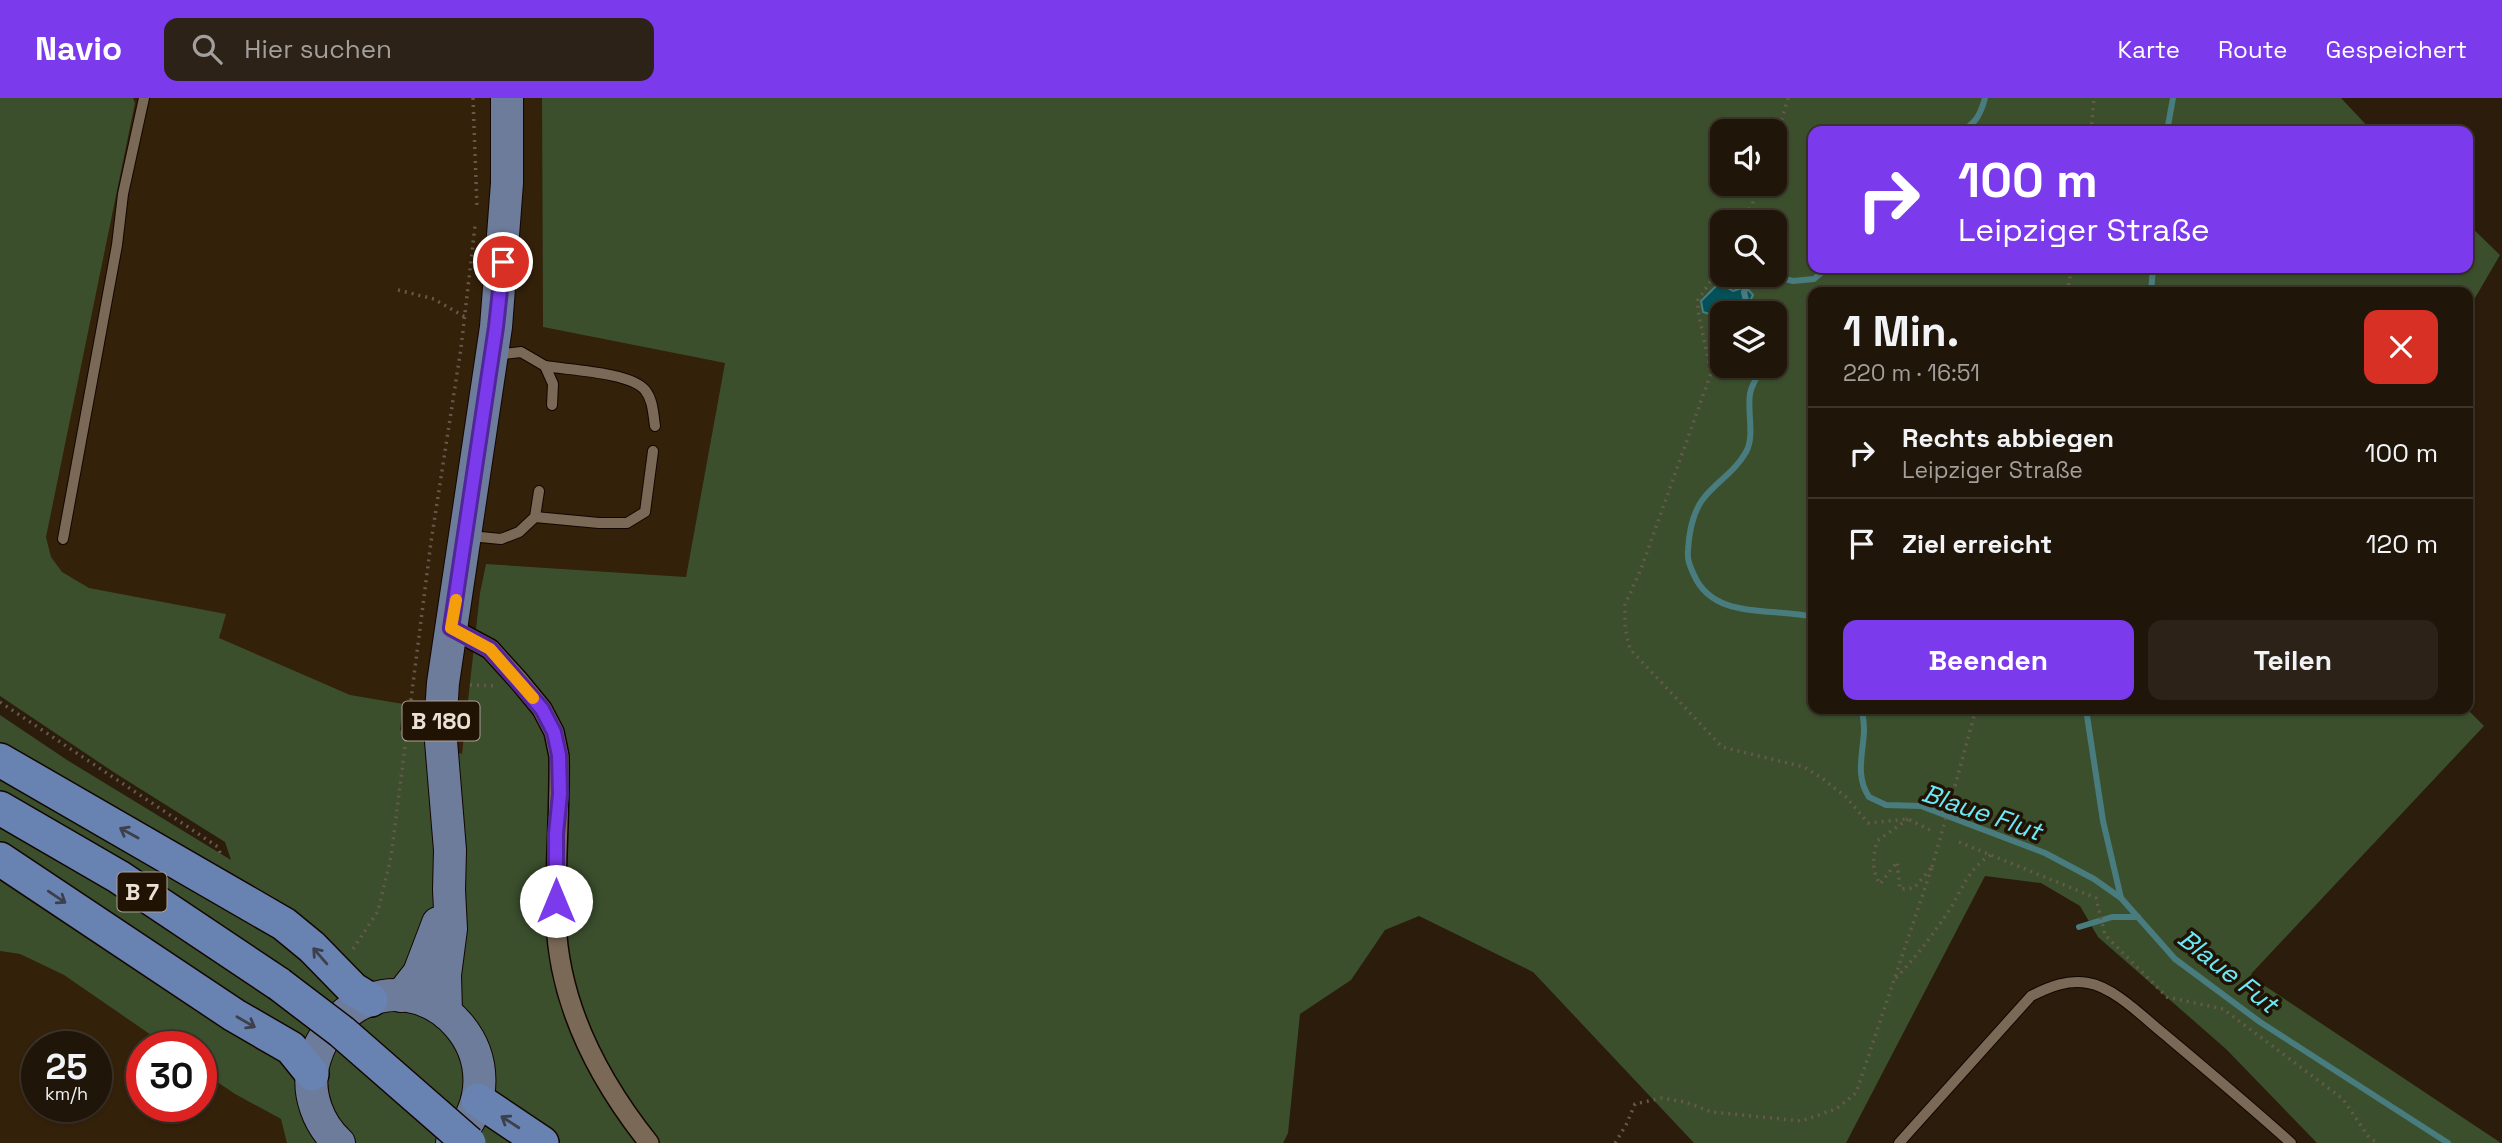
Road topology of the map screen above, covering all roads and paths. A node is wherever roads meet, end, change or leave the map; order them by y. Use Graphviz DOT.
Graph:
graph roads {
  1 [pos="144,98"];
  2 [pos="474,98"];
  3 [pos="507,98"];
  4 [pos="1788,98"];
  5 [pos="2094,98"];
  6 [pos="1782,119"];
  7 [pos="2091,126"];
  8 [pos="477,212"];
  9 [pos="475,225"];
  10 [pos="1710,283"];
  11 [pos="398,290"];
  12 [pos="465,317"];
  13 [pos="492,356"];
  14 [pos="545,366"];
  15 [pos="552,405"];
  16 [pos="655,426"];
  17 [pos="653,451"];
  18 [pos="539,491"];
  19 [pos="535,517"];
  20 [pos="466,535"];
  21 [pos="63,539"];
  22 [pos="451,628"];
  23 [pos="0,702"];
  24 [pos="1975,714"];
  25 [pos="0,761"];
  26 [pos="0,808"];
  27 [pos="1908,819"];
  28 [pos="1932,831"];
  29 [pos="1959,842"];
  30 [pos="1991,855"];
  31 [pos="0,859"];
  32 [pos="1933,867"];
  33 [pos="449,890"];
  34 [pos="235,894"];
  35 [pos="334,972"];
  36 [pos="1895,979"];
  37 [pos="386,998"];
  38 [pos="446,1013"];
  39 [pos="312,1073"];
  40 [pos="478,1100"];
  41 [pos="331,1138"];
  42 [pos="452,1143"];
  43 [pos="469,1143"];
  44 [pos="542,1143"];
  45 [pos="649,1143"];
  46 [pos="1615,1143"];
  47 [pos="1899,1143"];
  48 [pos="2291,1143"];
  49 [pos="2377,1143"];
  1 -- 21 [label="lane"];
  2 -- 8 [label="path"];
  3 -- 13 [label="main road, B 180"];
  4 -- 6 [label="path"];
  5 -- 7 [label="path"];
  9 -- 12 [label="path"];
  10 -- 27 [label="path"];
  11 -- 12 [label="path"];
  12 -- 35 [label="path"];
  13 -- 14 [label="lane"];
  13 -- 20 [label="main road, B 180"];
  14 -- 15 [label="lane"];
  14 -- 16 [label="lane"];
  17 -- 19 [label="lane"];
  18 -- 19 [label="lane"];
  19 -- 20 [label="lane"];
  20 -- 22 [label="main road, B 180"];
  22 -- 33 [label="main road, B 180"];
  22 -- 45 [label="street"];
  23 -- 34 [label="path"];
  24 -- 32 [label="path, bridge"];
  34 -- 25 [label="highway, one-way"];
  26 -- 43 [label="highway, B 7, bridge"];
  27 -- 28 [label="path"];
  27 -- 32 [label="path"];
  29 -- 30 [label="path"];
  30 -- 36 [label="path"];
  30 -- 49 [label="path"];
  31 -- 39 [label="highway, one-way"];
  32 -- 36 [label="path"];
  33 -- 37 [label="main road, B 180"];
  33 -- 38 [label="main road, B 180"];
  35 -- 34 [label="highway, one-way"];
  35 -- 37 [label="highway"];
  36 -- 46 [label="path"];
  37 -- 38 [label="main road"];
  37 -- 39 [label="main road, B 180"];
  38 -- 40 [label="main road"];
  39 -- 41 [label="main road, B 180"];
  40 -- 42 [label="main road"];
  44 -- 40 [label="highway, one-way"];
  47 -- 48 [label="lane"];
}
